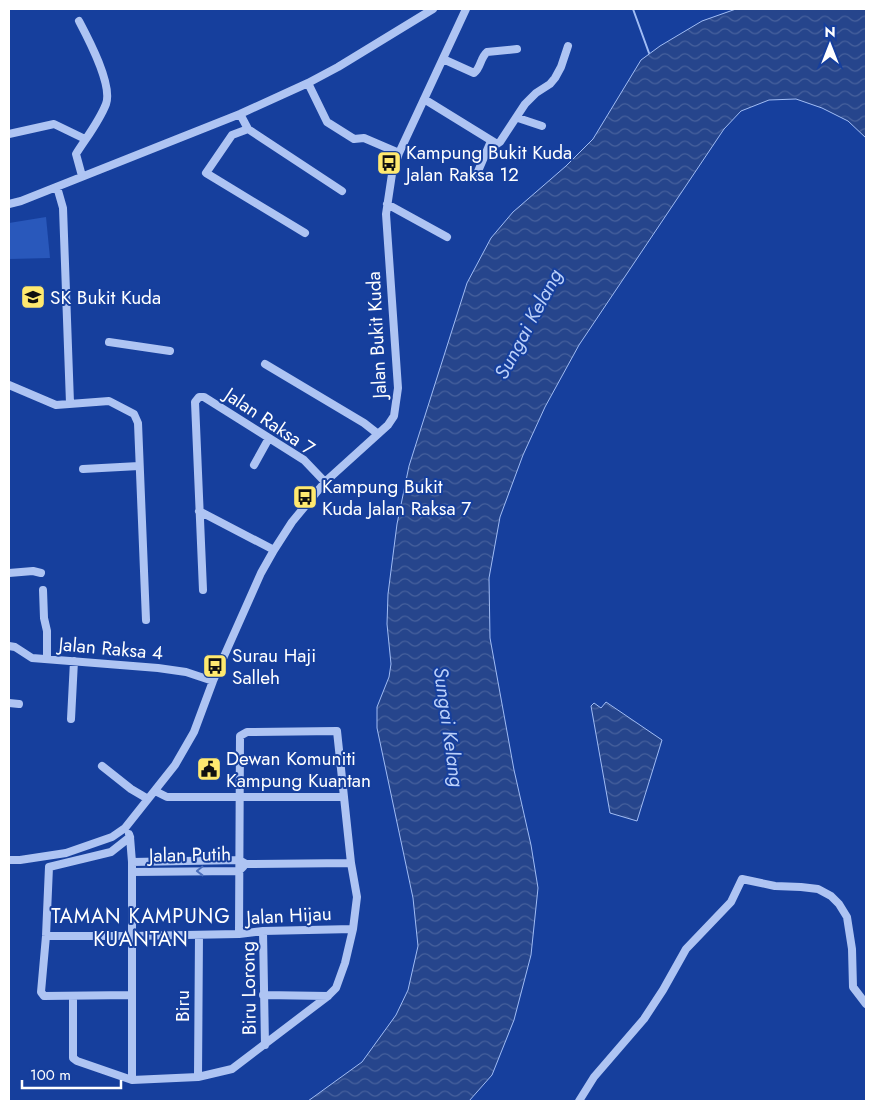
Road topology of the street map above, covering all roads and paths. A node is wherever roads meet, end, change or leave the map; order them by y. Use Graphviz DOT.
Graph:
graph roads {
  1 [pos="433,9"];
  2 [pos="466,9"];
  3 [pos="79,21"];
  4 [pos="568,46"];
  5 [pos="517,48"];
  6 [pos="443,59"];
  7 [pos="308,83"];
  8 [pos="424,98"];
  9 [pos="240,114"];
  10 [pos="518,118"];
  11 [pos="542,126"];
  12 [pos="248,128"];
  13 [pos="9,134"];
  14 [pos="85,139"];
  15 [pos="491,141"];
  16 [pos="399,153"];
  17 [pos="82,176"];
  18 [pos="476,176"];
  19 [pos="57,187"];
  20 [pos="342,191"];
  21 [pos="9,204"];
  22 [pos="387,204"];
  23 [pos="305,233"];
  24 [pos="447,237"];
  25 [pos="109,342"];
  26 [pos="170,351"];
  27 [pos="265,364"];
  28 [pos="9,385"];
  29 [pos="70,404"];
  30 [pos="378,434"];
  31 [pos="269,438"];
  32 [pos="254,465"];
  33 [pos="139,466"];
  34 [pos="83,469"];
  35 [pos="325,482"];
  36 [pos="199,511"];
  37 [pos="274,550"];
  38 [pos="41,573"];
  39 [pos="9,574"];
  40 [pos="43,590"];
  41 [pos="203,590"];
  42 [pos="146,620"];
  43 [pos="9,646"];
  44 [pos="46,659"];
  45 [pos="74,661"];
  46 [pos="213,681"];
  47 [pos="9,704"];
  48 [pos="19,704"];
  49 [pos="71,719"];
  50 [pos="102,766"];
  51 [pos="155,791"];
  52 [pos="344,797"];
  53 [pos="239,798"];
  54 [pos="148,799"];
  55 [pos="125,828"];
  56 [pos="130,837"];
  57 [pos="9,860"];
  58 [pos="132,862"];
  59 [pos="243,862"];
  60 [pos="351,863"];
  61 [pos="239,871"];
  62 [pos="132,872"];
  63 [pos="353,929"];
  64 [pos="263,931"];
  65 [pos="239,934"];
  66 [pos="199,935"];
  67 [pos="46,936"];
  68 [pos="132,936"];
  69 [pos="132,995"];
  70 [pos="264,995"];
  71 [pos="73,996"];
  72 [pos="328,996"];
  73 [pos="866,1004"];
  74 [pos="265,1045"];
  75 [pos="198,1077"];
  76 [pos="132,1080"];
  77 [pos="579,1101"];
  1 -- 7 [label="street"];
  2 -- 6 [label="street, Jalan Bukit Kuda"];
  3 -- 14 [label="street"];
  4 -- 10 [label="street"];
  5 -- 6 [label="street"];
  6 -- 8 [label="street, Jalan Bukit Kuda"];
  7 -- 9 [label="street"];
  7 -- 16 [label="street"];
  8 -- 15 [label="street"];
  8 -- 16 [label="street, Jalan Bukit Kuda"];
  9 -- 12 [label="street"];
  9 -- 17 [label="street"];
  10 -- 11 [label="street"];
  10 -- 15 [label="street"];
  12 -- 20 [label="street"];
  12 -- 23 [label="street"];
  13 -- 14 [label="street"];
  14 -- 17 [label="street"];
  15 -- 18 [label="street"];
  16 -- 22 [label="street, Jalan Bukit Kuda"];
  17 -- 19 [label="street"];
  19 -- 21 [label="street"];
  19 -- 29 [label="street"];
  22 -- 24 [label="street"];
  22 -- 30 [label="street, Jalan Bukit Kuda"];
  25 -- 26 [label="street"];
  27 -- 30 [label="street"];
  28 -- 29 [label="street"];
  29 -- 33 [label="street"];
  30 -- 35 [label="street, Jalan Bukit Kuda"];
  31 -- 32 [label="street"];
  31 -- 35 [label="street, Jalan Raksa 7"];
  31 -- 36 [label="street, Jalan Raksa 7"];
  33 -- 34 [label="street"];
  33 -- 42 [label="street"];
  35 -- 37 [label="street, Jalan Bukit Kuda"];
  36 -- 37 [label="street"];
  36 -- 41 [label="street"];
  37 -- 46 [label="street, Jalan Bukit Kuda"];
  38 -- 39 [label="street"];
  40 -- 44 [label="street"];
  43 -- 44 [label="street, Jalan Raksa 4"];
  44 -- 45 [label="street, Jalan Raksa 4"];
  45 -- 46 [label="street, Jalan Raksa 4"];
  45 -- 49 [label="street"];
  46 -- 51 [label="street, Jalan Bukit Kuda"];
  47 -- 48 [label="street"];
  50 -- 54 [label="street"];
  51 -- 53 [label="street"];
  51 -- 54 [label="street, Jalan Bukit Kuda"];
  52 -- 53 [label="street"];
  52 -- 53 [label="street"];
  52 -- 60 [label="street"];
  53 -- 59 [label="street"];
  54 -- 55 [label="street, Jalan Bukit Kuda"];
  55 -- 56 [label="street"];
  55 -- 57 [label="street, Jalan Bukit Kuda"];
  56 -- 58 [label="street"];
  56 -- 67 [label="street"];
  58 -- 59 [label="street, Jalan Putih"];
  58 -- 62 [label="street"];
  59 -- 60 [label="street, Jalan Putih"];
  59 -- 61 [label="street, Jalan Putih"];
  60 -- 63 [label="street"];
  61 -- 62 [label="street, Jalan Putih, one-way"];
  61 -- 65 [label="street"];
  62 -- 68 [label="street"];
  63 -- 64 [label="street, Jalan Hijau"];
  63 -- 72 [label="street"];
  64 -- 65 [label="street, Jalan Hijau"];
  64 -- 70 [label="street, Biru Lorong"];
  65 -- 66 [label="street, Jalan Hijau"];
  66 -- 68 [label="street, Jalan Hijau"];
  66 -- 75 [label="street, Biru"];
  67 -- 68 [label="street, Jalan Hijau"];
  67 -- 71 [label="street"];
  68 -- 69 [label="street"];
  69 -- 71 [label="street"];
  69 -- 76 [label="street"];
  70 -- 72 [label="street"];
  70 -- 74 [label="street, Biru Lorong"];
  71 -- 76 [label="street"];
  72 -- 74 [label="street"];
  73 -- 77 [label="street"];
  74 -- 75 [label="street"];
  75 -- 76 [label="street"];
}
